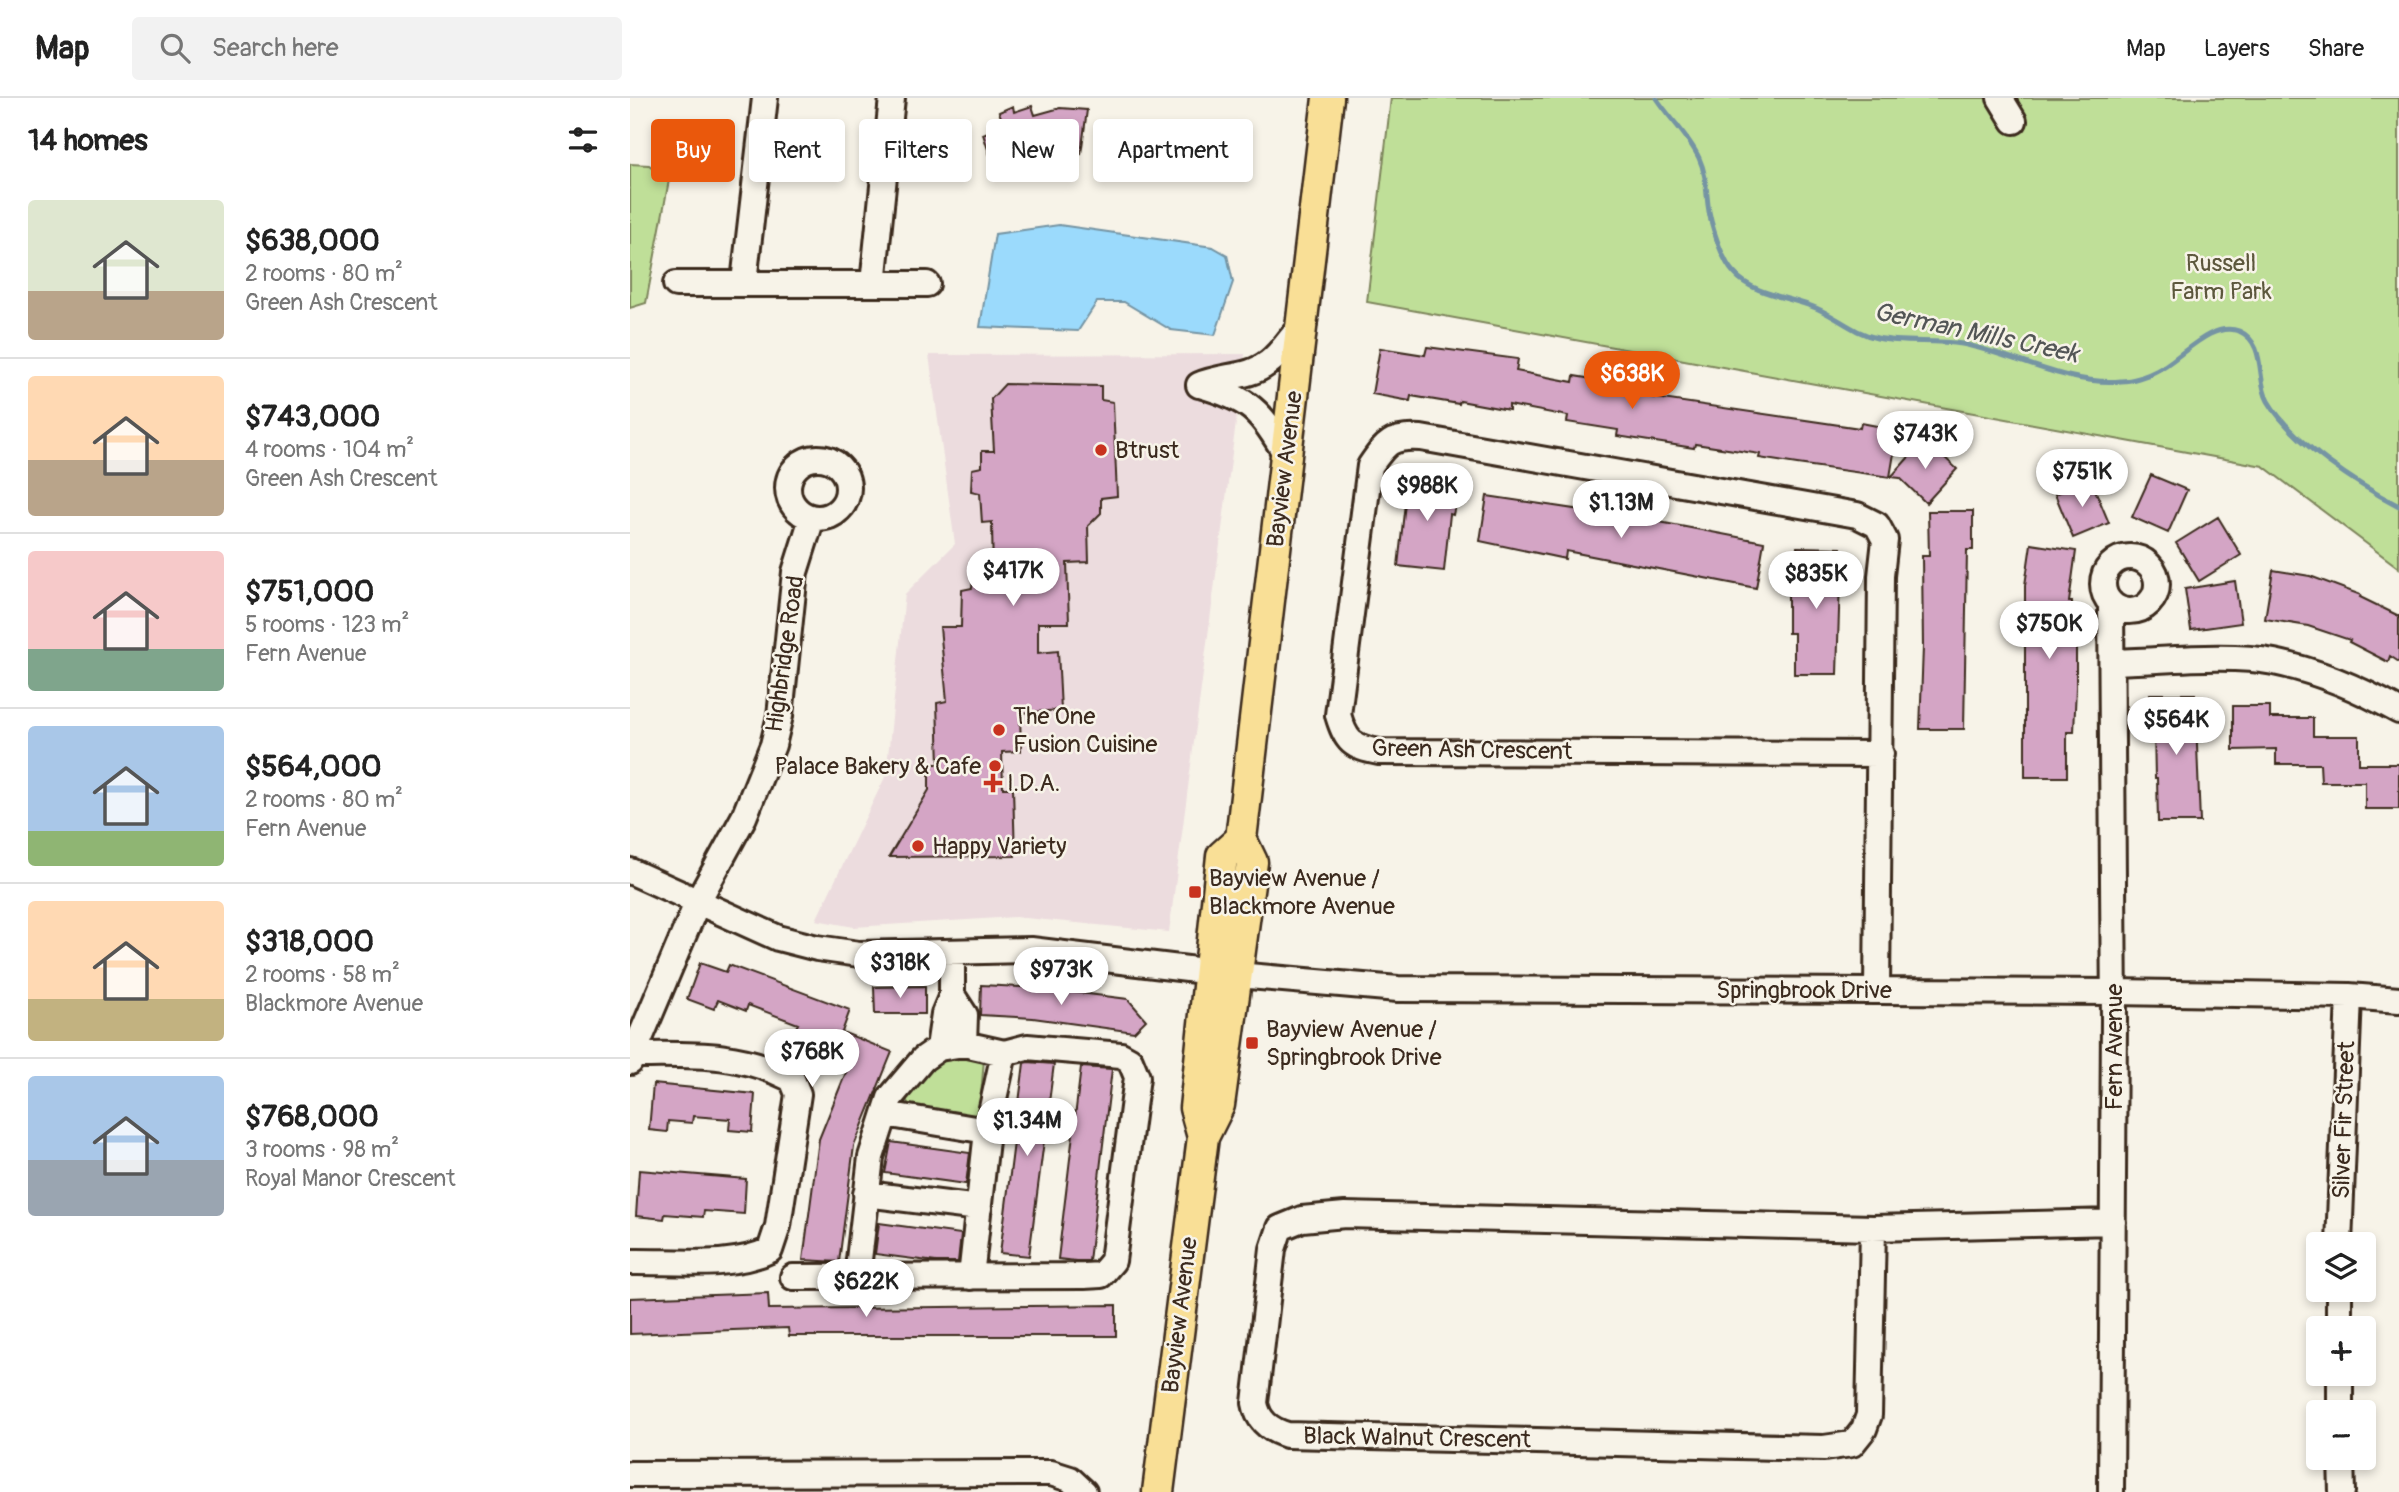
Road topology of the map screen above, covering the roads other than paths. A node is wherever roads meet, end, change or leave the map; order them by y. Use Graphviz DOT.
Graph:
graph roads {
  1 [pos="765,98"];
  2 [pos="892,98"];
  3 [pos="1328,98"];
  4 [pos="2000,98"];
  5 [pos="2014,121"];
  6 [pos="744,282"];
  7 [pos="676,284"];
  8 [pos="873,284"];
  9 [pos="927,284"];
  10 [pos="1302,325"];
  11 [pos="1286,455"];
  12 [pos="812,518"];
  13 [pos="2111,603"];
  14 [pos="2113,662"];
  15 [pos="2399,711"];
  16 [pos="1881,754"];
  17 [pos="630,871"];
  18 [pos="698,901"];
  19 [pos="952,953"];
  20 [pos="1224,972"];
  21 [pos="1877,991"];
  22 [pos="2114,992"];
  23 [pos="952,995"];
  24 [pos="2349,996"];
  25 [pos="2399,1000"];
  26 [pos="964,1044"];
  27 [pos="939,1048"];
  28 [pos="1004,1053"];
  29 [pos="631,1057"];
  30 [pos="885,1114"];
  31 [pos="987,1131"];
  32 [pos="866,1194"];
  33 [pos="979,1208"];
  34 [pos="2113,1223"];
  35 [pos="1872,1228"];
  36 [pos="2339,1232"];
  37 [pos="630,1262"];
  38 [pos="793,1277"];
  39 [pos="857,1277"];
  40 [pos="971,1277"];
  41 [pos="2341,1470"];
  42 [pos="630,1474"];
  43 [pos="842,1482"];
  44 [pos="1084,1492"];
  45 [pos="1158,1492"];
  46 [pos="2111,1492"];
  47 [pos="2342,1492"];
  1 -- 6 [label="street"];
  2 -- 8 [label="street"];
  3 -- 10 [label="main road, Bayview Avenue"];
  4 -- 5 [label="street"];
  6 -- 7 [label="street"];
  6 -- 8 [label="street"];
  8 -- 9 [label="street"];
  10 -- 11 [label="main road, Bayview Avenue"];
  10 -- 11 [label="street"];
  11 -- 20 [label="main road, Bayview Avenue"];
  12 -- 18 [label="street, Highbridge Road"];
  13 -- 14 [label="street, Fern Avenue"];
  14 -- 15 [label="street"];
  14 -- 22 [label="street, Fern Avenue"];
  16 -- 16 [label="street, Green Ash Crescent"];
  16 -- 21 [label="street, Green Ash Crescent"];
  17 -- 18 [label="street, Springbrook Drive"];
  18 -- 19 [label="street, Springbrook Drive"];
  18 -- 29 [label="street, Highbridge Road"];
  19 -- 20 [label="street, Springbrook Drive"];
  19 -- 23 [label="street"];
  20 -- 21 [label="street, Springbrook Drive"];
  20 -- 45 [label="main road, Bayview Avenue"];
  21 -- 22 [label="street, Springbrook Drive"];
  22 -- 24 [label="street, Springbrook Drive"];
  22 -- 34 [label="street, Fern Avenue"];
  23 -- 26 [label="street"];
  23 -- 27 [label="street"];
  24 -- 25 [label="street, Springbrook Drive"];
  24 -- 36 [label="street, Silver Fir Street"];
  26 -- 27 [label="street"];
  26 -- 28 [label="street"];
  27 -- 30 [label="street"];
  28 -- 31 [label="street"];
  28 -- 40 [label="street"];
  29 -- 37 [label="street"];
  30 -- 31 [label="street"];
  30 -- 32 [label="street"];
  31 -- 33 [label="street"];
  32 -- 33 [label="street"];
  32 -- 39 [label="street"];
  33 -- 40 [label="street"];
  34 -- 35 [label="street, Black Walnut Crescent"];
  34 -- 46 [label="street, Fern Avenue"];
  35 -- 35 [label="street, Black Walnut Crescent"];
  38 -- 39 [label="street"];
  39 -- 40 [label="street"];
  41 -- 47 [label="street"];
  42 -- 43 [label="street"];
  43 -- 44 [label="street"];
}
